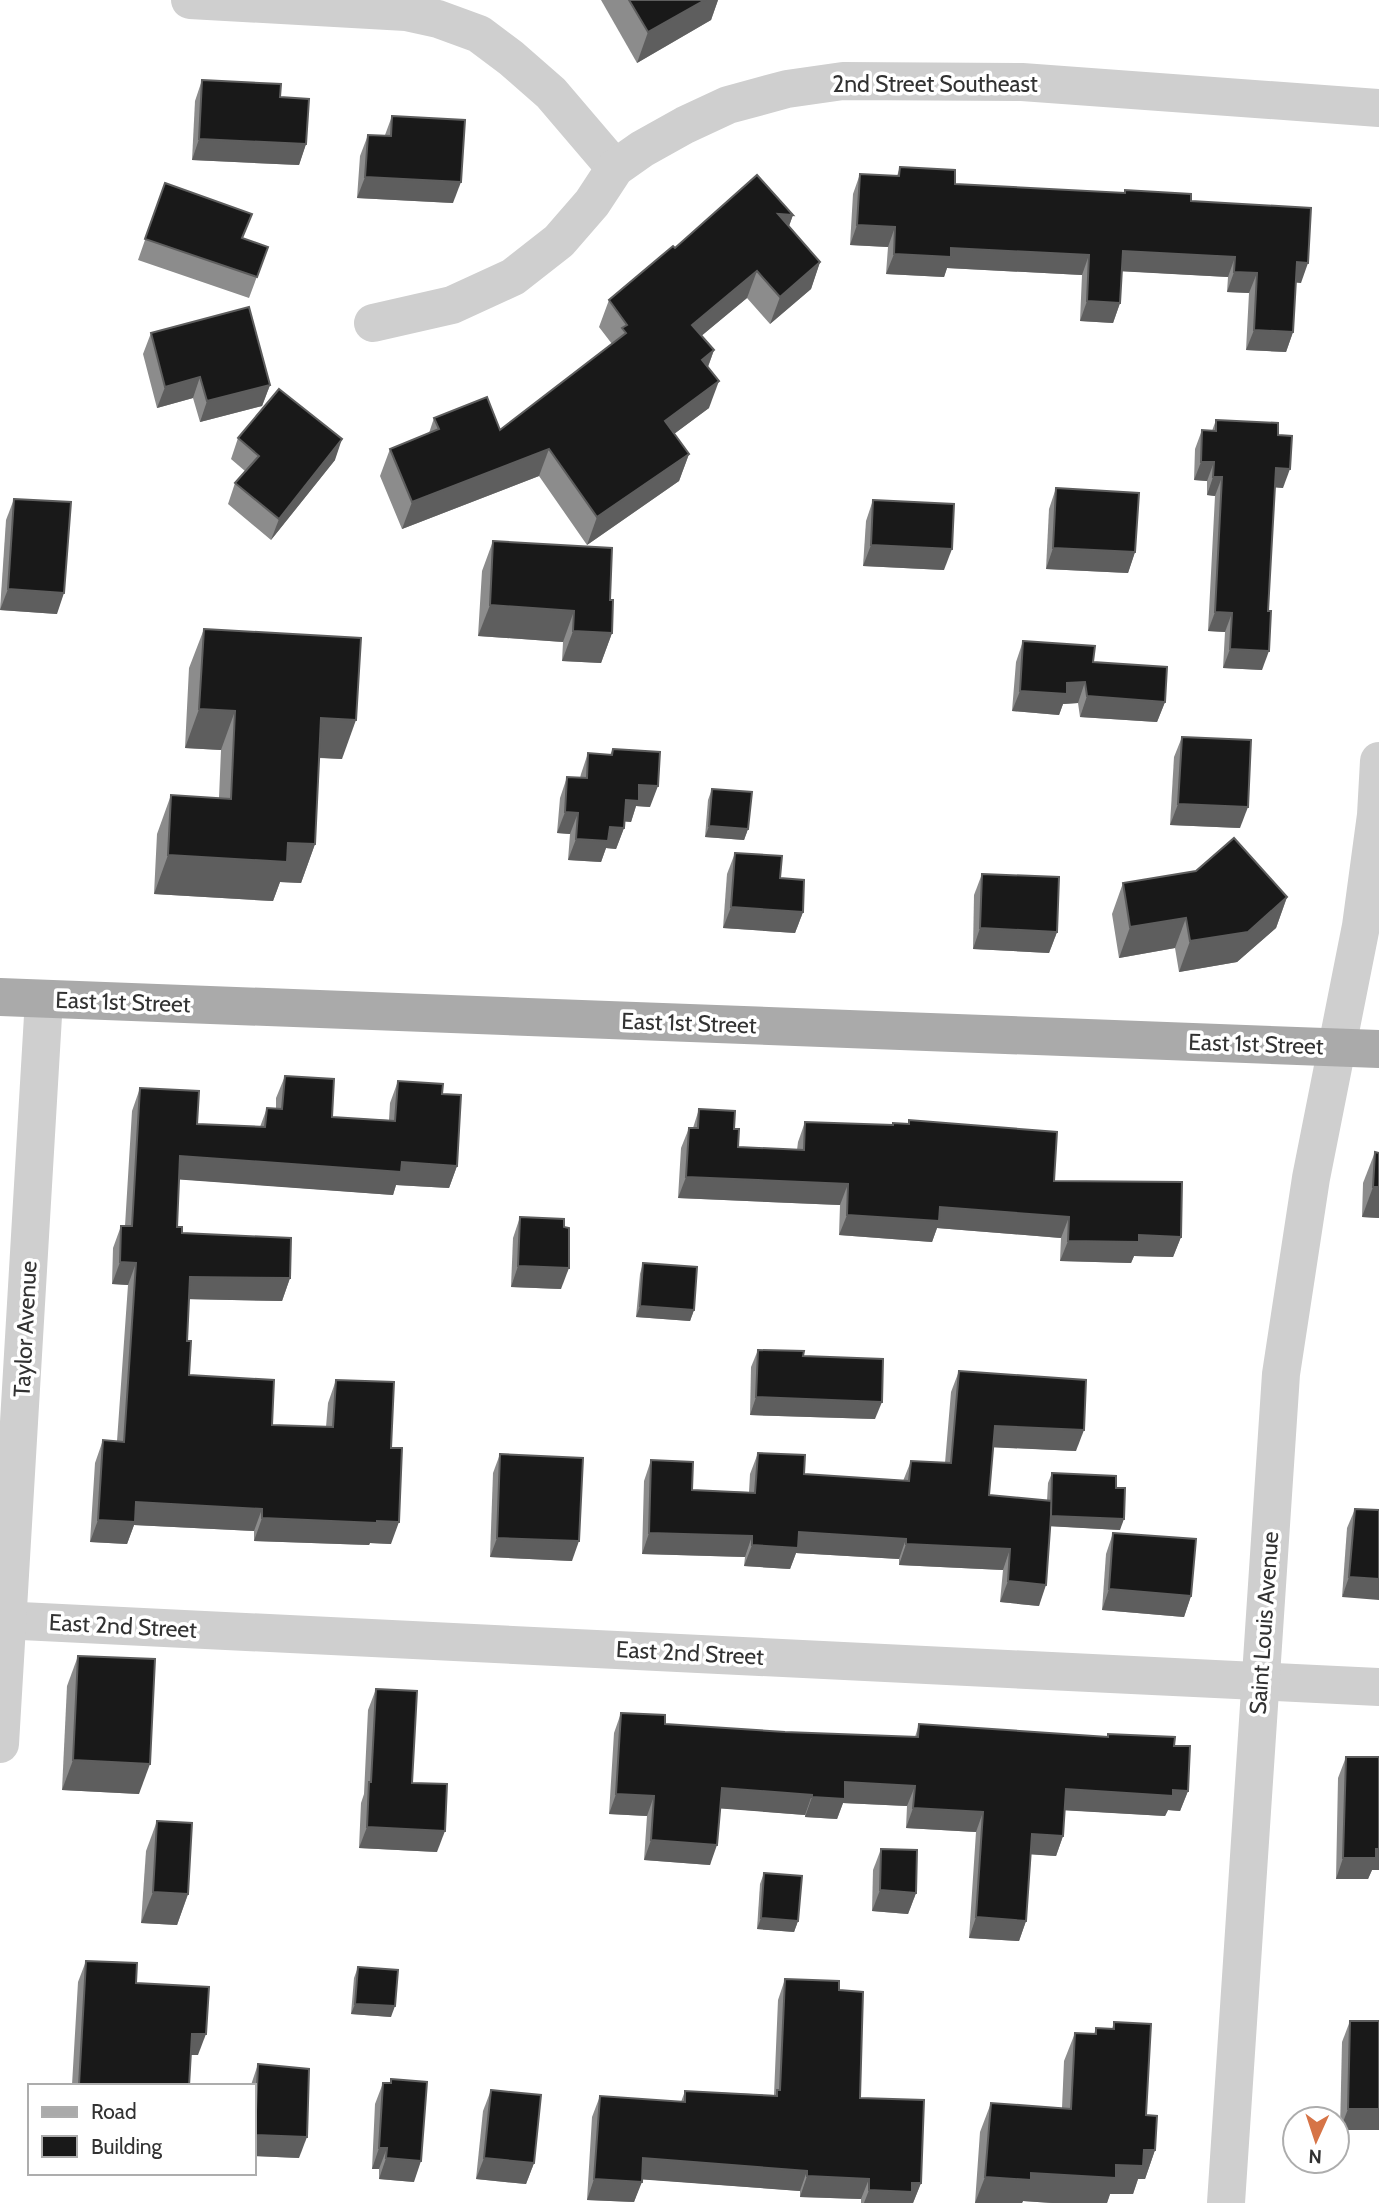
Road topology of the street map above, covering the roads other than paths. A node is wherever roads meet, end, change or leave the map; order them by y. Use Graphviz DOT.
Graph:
graph roads {
  1 [pos="190,0"];
  2 [pos="1379,108"];
  3 [pos="615,167"];
  4 [pos="373,323"];
  5 [pos="1379,761"];
  6 [pos="0,997"];
  7 [pos="44,999"];
  8 [pos="1337,1047"];
  9 [pos="1379,1049"];
  10 [pos="4,1620"];
  11 [pos="1261,1681"];
  12 [pos="1379,1687"];
  13 [pos="0,1744"];
  14 [pos="1235,2202"];
  1 -- 3 [label="street"];
  2 -- 3 [label="street, 2nd Street Southeast"];
  3 -- 4 [label="street"];
  5 -- 8 [label="street, Saint Louis Avenue"];
  6 -- 7 [label="main road, East 1st Street"];
  7 -- 8 [label="main road, East 1st Street"];
  7 -- 10 [label="street, Taylor Avenue"];
  8 -- 9 [label="main road, East 1st Street"];
  8 -- 11 [label="street, Saint Louis Avenue"];
  10 -- 11 [label="street, East 2nd Street"];
  10 -- 13 [label="street, Taylor Avenue"];
  11 -- 12 [label="street, East 2nd Street"];
  11 -- 14 [label="street, Saint Louis Avenue"];
}
